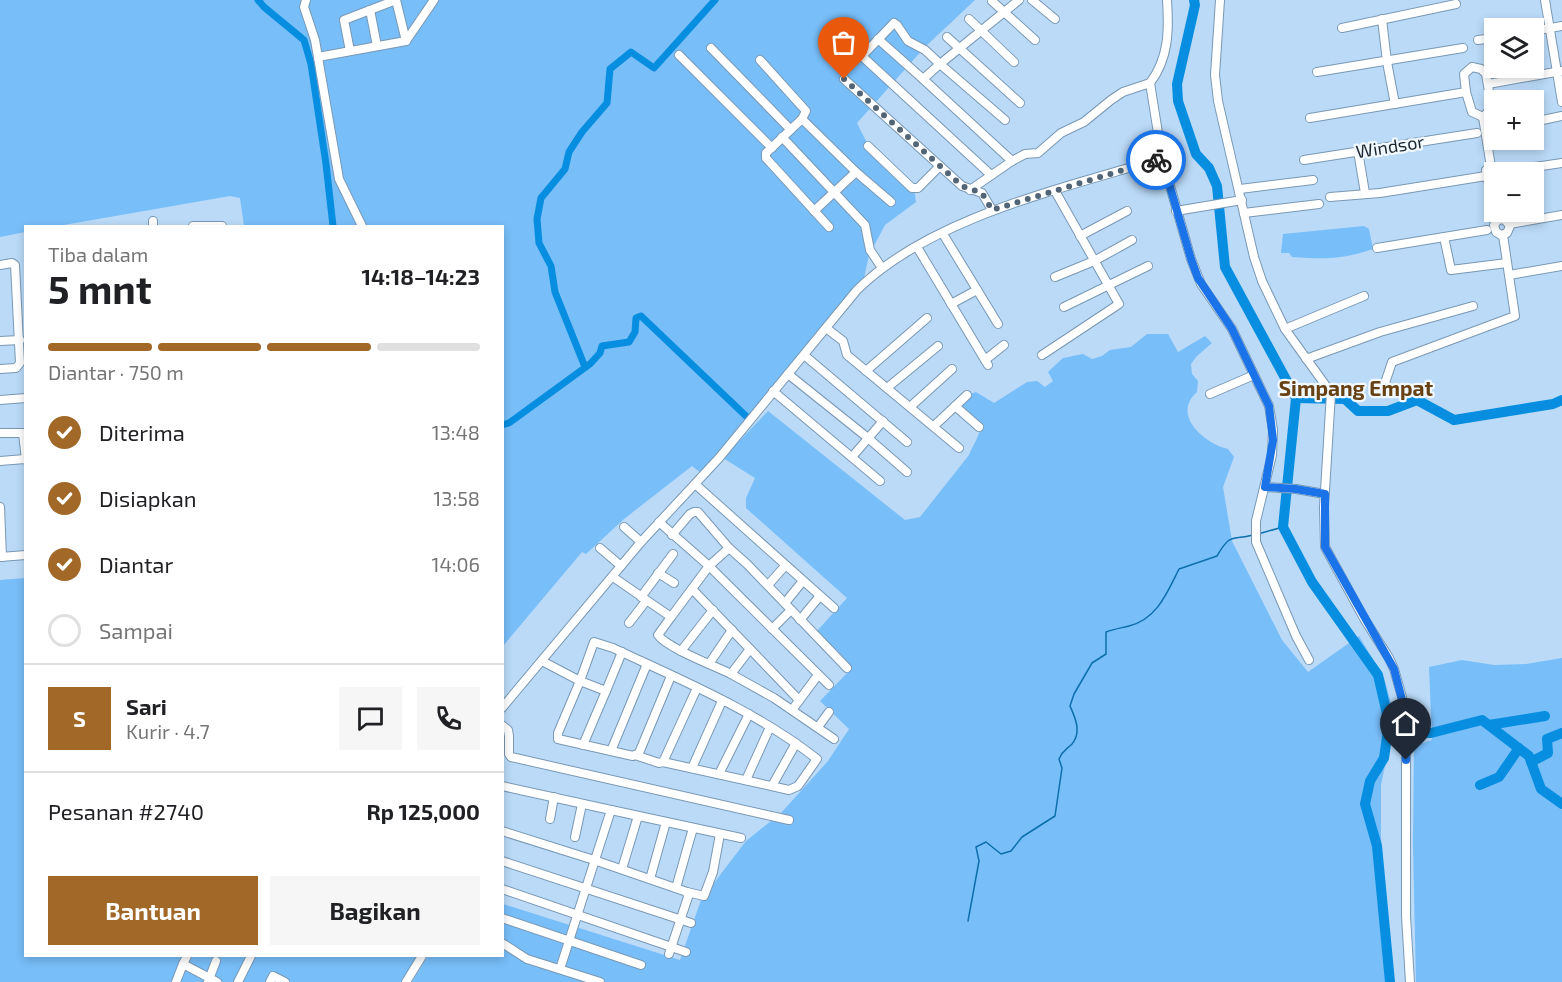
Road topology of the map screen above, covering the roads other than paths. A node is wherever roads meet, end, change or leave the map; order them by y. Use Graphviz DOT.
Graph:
graph roads {
  1 [pos="396,0"];
  2 [pos="434,0"];
  3 [pos="1019,0"];
  4 [pos="1032,0"];
  5 [pos="1167,0"];
  6 [pos="1220,0"];
  7 [pos="1545,0"];
  8 [pos="992,1"];
  9 [pos="304,2"];
  10 [pos="1456,4"];
  11 [pos="370,10"];
  12 [pos="1003,13"];
  13 [pos="969,19"];
  14 [pos="1055,19"];
  15 [pos="1382,19"];
  16 [pos="1562,26"];
  17 [pos="1342,28"];
  18 [pos="1550,28"];
  19 [pos="1544,29"];
  20 [pos="980,32"];
  21 [pos="947,37"];
  22 [pos="878,39"];
  23 [pos="1484,39"];
  24 [pos="1035,40"];
  25 [pos="1478,40"];
  26 [pos="406,41"];
  27 [pos="377,46"];
  28 [pos="711,48"];
  29 [pos="1463,48"];
  30 [pos="959,49"];
  31 [pos="350,51"];
  32 [pos="679,55"];
  33 [pos="318,57"];
  34 [pos="760,60"];
  35 [pos="1014,62"];
  36 [pos="1387,62"];
  37 [pos="940,64"];
  38 [pos="1317,72"];
  39 [pos="1559,72"];
  40 [pos="844,79"];
  41 [pos="923,79"];
  42 [pos="1150,83"];
  43 [pos="1488,84"];
  44 [pos="1466,92"];
  45 [pos="1562,102"];
  46 [pos="1020,104"];
  47 [pos="1395,104"];
  48 [pos="1562,116"];
  49 [pos="1483,117"];
  50 [pos="802,118"];
  51 [pos="1310,118"];
  52 [pos="1005,120"];
  53 [pos="1544,120"];
  54 [pos="790,129"];
  55 [pos="1477,132"];
  56 [pos="782,137"];
  57 [pos="868,146"];
  58 [pos="772,147"];
  59 [pos="1358,152"];
  60 [pos="1162,159"];
  61 [pos="1012,160"];
  62 [pos="1304,160"];
  63 [pos="1490,162"];
  64 [pos="1562,163"];
  65 [pos="940,166"];
  66 [pos="1544,166"];
  67 [pos="856,172"];
  68 [pos="991,175"];
  69 [pos="1313,180"];
  70 [pos="1484,181"];
  71 [pos="1240,189"];
  72 [pos="974,190"];
  73 [pos="1055,191"];
  74 [pos="1365,193"];
  75 [pos="835,194"];
  76 [pos="1330,197"];
  77 [pos="1242,200"];
  78 [pos="891,202"];
  79 [pos="1319,204"];
  80 [pos="992,210"];
  81 [pos="814,211"];
  82 [pos="1176,211"];
  83 [pos="1127,212"];
  84 [pos="1244,213"];
  85 [pos="1562,215"];
  86 [pos="1544,216"];
  87 [pos="1498,222"];
  88 [pos="1504,222"];
  89 [pos="362,225"];
  90 [pos="829,227"];
  91 [pos="1487,230"];
  92 [pos="943,234"];
  93 [pos="1503,235"];
  94 [pos="1080,236"];
  95 [pos="1444,237"];
  96 [pos="1132,240"];
  97 [pos="917,247"];
  98 [pos="1377,248"];
  99 [pos="1094,261"];
  100 [pos="1507,263"];
  101 [pos="0,265"];
  102 [pos="1148,266"];
  103 [pos="1562,266"];
  104 [pos="882,268"];
  105 [pos="1509,275"];
  106 [pos="1055,277"];
  107 [pos="1108,286"];
  108 [pos="977,290"];
  109 [pos="1364,296"];
  110 [pos="951,304"];
  111 [pos="1473,306"];
  112 [pos="1064,307"];
  113 [pos="927,318"];
  114 [pos="998,324"];
  115 [pos="826,328"];
  116 [pos="1285,329"];
  117 [pos="20,340"];
  118 [pos="0,341"];
  119 [pos="1004,345"];
  120 [pos="938,346"];
  121 [pos="804,355"];
  122 [pos="1042,355"];
  123 [pos="1306,359"];
  124 [pos="0,369"];
  125 [pos="952,369"];
  126 [pos="866,371"];
  127 [pos="788,374"];
  128 [pos="1254,375"];
  129 [pos="1384,386"];
  130 [pos="887,388"];
  131 [pos="773,391"];
  132 [pos="1210,394"];
  133 [pos="967,395"];
  134 [pos="24,399"];
  135 [pos="0,400"];
  136 [pos="955,406"];
  137 [pos="910,407"];
  138 [pos="883,422"];
  139 [pos="934,426"];
  140 [pos="979,427"];
  141 [pos="0,433"];
  142 [pos="868,438"];
  143 [pos="907,442"];
  144 [pos="24,446"];
  145 [pos="959,448"];
  146 [pos="852,457"];
  147 [pos="24,460"];
  148 [pos="0,461"];
  149 [pos="906,472"];
  150 [pos="880,481"];
  151 [pos="695,484"];
  152 [pos="1265,487"];
  153 [pos="1325,494"];
  154 [pos="0,507"];
  155 [pos="659,522"];
  156 [pos="624,527"];
  157 [pos="672,535"];
  158 [pos="641,542"];
  159 [pos="600,548"];
  160 [pos="729,548"];
  161 [pos="673,554"];
  162 [pos="24,555"];
  163 [pos="1,557"];
  164 [pos="621,566"];
  165 [pos="709,566"];
  166 [pos="785,566"];
  167 [pos="658,573"];
  168 [pos="613,577"];
  169 [pos="802,582"];
  170 [pos="674,583"];
  171 [pos="768,585"];
  172 [pos="692,589"];
  173 [pos="819,597"];
  174 [pos="643,599"];
  175 [pos="784,603"];
  176 [pos="834,609"];
  177 [pos="713,610"];
  178 [pos="790,610"];
  179 [pos="671,617"];
  180 [pos="800,620"];
  181 [pos="629,623"];
  182 [pos="772,629"];
  183 [pos="732,630"];
  184 [pos="750,649"];
  185 [pos="681,651"];
  186 [pos="622,652"];
  187 [pos="1308,660"];
  188 [pos="542,661"];
  189 [pos="647,664"];
  190 [pos="709,664"];
  191 [pos="847,668"];
  192 [pos="731,674"];
  193 [pos="818,675"];
  194 [pos="671,676"];
  195 [pos="580,681"];
  196 [pos="829,685"];
  197 [pos="696,688"];
  198 [pos="606,691"];
  199 [pos="800,700"];
  200 [pos="722,701"];
  201 [pos="504,706"];
  202 [pos="792,710"];
  203 [pos="829,712"];
  204 [pos="749,714"];
  205 [pos="504,727"];
  206 [pos="770,727"];
  207 [pos="818,727"];
  208 [pos="834,739"];
  209 [pos="796,743"];
  210 [pos="583,745"];
  211 [pos="611,751"];
  212 [pos="635,755"];
  213 [pos="663,762"];
  214 [pos="692,768"];
  215 [pos="719,774"];
  216 [pos="746,780"];
  217 [pos="504,786"];
  218 [pos="772,786"];
  219 [pos="554,797"];
  220 [pos="582,804"];
  221 [pos="611,810"];
  222 [pos="638,816"];
  223 [pos="550,819"];
  224 [pos="789,820"];
  225 [pos="666,822"];
  226 [pos="693,828"];
  227 [pos="504,832"];
  228 [pos="720,834"];
  229 [pos="575,837"];
  230 [pos="741,838"];
  231 [pos="594,860"];
  232 [pos="504,862"];
  233 [pos="622,870"];
  234 [pos="650,879"];
  235 [pos="586,887"];
  236 [pos="676,888"];
  237 [pos="504,890"];
  238 [pos="687,892"];
  239 [pos="577,916"];
  240 [pos="504,919"];
  241 [pos="680,919"];
  242 [pos="691,923"];
  243 [pos="569,941"];
  244 [pos="504,944"];
  245 [pos="669,950"];
  246 [pos="686,952"];
  247 [pos="186,957"];
  248 [pos="250,957"];
  249 [pos="421,957"];
  250 [pos="216,961"];
  251 [pos="183,964"];
  252 [pos="641,965"];
  253 [pos="561,969"];
  254 [pos="209,980"];
  255 [pos="176,982"];
  256 [pos="218,982"];
  257 [pos="238,982"];
  258 [pos="270,982"];
  259 [pos="285,982"];
  260 [pos="406,982"];
  261 [pos="600,982"];
  262 [pos="1410,982"];
  1 -- 11 [label="street"];
  1 -- 26 [label="street"];
  2 -- 26 [label="street"];
  3 -- 12 [label="street"];
  4 -- 14 [label="street"];
  5 -- 42 [label="street"];
  6 -- 71 [label="street"];
  7 -- 18 [label="street"];
  8 -- 12 [label="street"];
  9 -- 33 [label="street"];
  10 -- 15 [label="street"];
  11 -- 27 [label="street"];
  11 -- 31 [label="street"];
  12 -- 20 [label="street"];
  12 -- 24 [label="street"];
  13 -- 20 [label="street"];
  15 -- 17 [label="street"];
  15 -- 36 [label="street"];
  16 -- 18 [label="street"];
  18 -- 19 [label="street"];
  18 -- 39 [label="street"];
  20 -- 30 [label="street"];
  20 -- 35 [label="street"];
  21 -- 30 [label="street"];
  22 -- 37 [label="street"];
  22 -- 41 [label="street"];
  22 -- 68 [label="street"];
  23 -- 25 [label="street"];
  26 -- 27 [label="street"];
  27 -- 31 [label="street"];
  28 -- 54 [label="street"];
  29 -- 36 [label="street"];
  30 -- 37 [label="street"];
  30 -- 46 [label="street"];
  31 -- 33 [label="street"];
  32 -- 58 [label="street"];
  33 -- 89 [label="street"];
  34 -- 50 [label="street"];
  36 -- 38 [label="street"];
  36 -- 47 [label="street"];
  37 -- 41 [label="street"];
  37 -- 52 [label="street"];
  39 -- 43 [label="street"];
  39 -- 45 [label="street"];
  40 -- 65 [label="street"];
  41 -- 61 [label="street"];
  42 -- 60 [label="street"];
  42 -- 61 [label="street"];
  43 -- 44 [label="street"];
  43 -- 49 [label="street"];
  44 -- 47 [label="street"];
  44 -- 49 [label="street"];
  47 -- 51 [label="street"];
  48 -- 53 [label="street"];
  49 -- 63 [label="street"];
  50 -- 54 [label="street"];
  50 -- 67 [label="street"];
  54 -- 56 [label="street"];
  55 -- 59 [label="street, Windsor"];
  56 -- 58 [label="street"];
  56 -- 75 [label="street"];
  57 -- 65 [label="street"];
  58 -- 81 [label="street"];
  59 -- 62 [label="street, Windsor"];
  59 -- 74 [label="street"];
  60 -- 73 [label="street"];
  60 -- 82 [label="street"];
  61 -- 68 [label="street"];
  64 -- 66 [label="street"];
  65 -- 72 [label="street"];
  67 -- 75 [label="street"];
  67 -- 78 [label="street"];
  68 -- 72 [label="street"];
  69 -- 71 [label="street"];
  70 -- 74 [label="street"];
  71 -- 77 [label="street"];
  72 -- 80 [label="street"];
  73 -- 80 [label="street"];
  73 -- 94 [label="street"];
  74 -- 76 [label="street"];
  75 -- 81 [label="street"];
  75 -- 104 [label="street"];
  77 -- 82 [label="street"];
  77 -- 84 [label="street"];
  79 -- 84 [label="street"];
  80 -- 92 [label="street"];
  81 -- 90 [label="street"];
  82 -- 128 [label="street"];
  83 -- 94 [label="street"];
  84 -- 116 [label="street"];
  85 -- 86 [label="street"];
  87 -- 93 [label="street"];
  88 -- 93 [label="street"];
  91 -- 95 [label="street"];
  92 -- 97 [label="street"];
  92 -- 108 [label="street"];
  93 -- 100 [label="street"];
  94 -- 99 [label="street"];
  95 -- 98 [label="street"];
  95 -- 100 [label="street"];
  96 -- 99 [label="street"];
  97 -- 104 [label="street"];
  97 -- 110 [label="street"];
  99 -- 106 [label="street"];
  99 -- 107 [label="street"];
  100 -- 105 [label="street"];
  101 -- 117 [label="street"];
  102 -- 107 [label="street"];
  103 -- 105 [label="street"];
  104 -- 115 [label="street"];
  105 -- 129 [label="street"];
  107 -- 112 [label="street"];
  107 -- 122 [label="street"];
  108 -- 110 [label="street"];
  108 -- 114 [label="street"];
  109 -- 116 [label="street"];
  110 -- 119 [label="street"];
  111 -- 123 [label="street"];
  113 -- 126 [label="street"];
  115 -- 121 [label="street"];
  115 -- 126 [label="street"];
  116 -- 123 [label="street"];
  117 -- 118 [label="street"];
  117 -- 124 [label="street"];
  120 -- 130 [label="street"];
  121 -- 127 [label="street"];
  121 -- 138 [label="street"];
  123 -- 153 [label="street"];
  125 -- 137 [label="street"];
  126 -- 130 [label="street"];
  127 -- 131 [label="street"];
  127 -- 142 [label="street"];
  128 -- 132 [label="street"];
  128 -- 152 [label="street"];
  130 -- 137 [label="street"];
  131 -- 146 [label="street"];
  131 -- 151 [label="street"];
  133 -- 136 [label="street"];
  134 -- 135 [label="street"];
  136 -- 139 [label="street"];
  136 -- 140 [label="street"];
  137 -- 139 [label="street"];
  138 -- 142 [label="street"];
  138 -- 143 [label="street"];
  139 -- 145 [label="street"];
  141 -- 144 [label="street"];
  142 -- 146 [label="street"];
  142 -- 149 [label="street"];
  146 -- 150 [label="street"];
  147 -- 148 [label="street"];
  151 -- 155 [label="street"];
  151 -- 166 [label="street"];
  152 -- 153 [label="street"];
  152 -- 187 [label="street"];
  153 -- 262 [label="street"];
  154 -- 163 [label="street"];
  155 -- 157 [label="street"];
  155 -- 158 [label="street"];
  156 -- 158 [label="street"];
  157 -- 160 [label="street"];
  157 -- 165 [label="street"];
  158 -- 164 [label="street"];
  159 -- 164 [label="street"];
  160 -- 165 [label="street"];
  160 -- 171 [label="street"];
  161 -- 167 [label="street"];
  162 -- 163 [label="street"];
  164 -- 168 [label="street"];
  165 -- 172 [label="street"];
  165 -- 182 [label="street"];
  166 -- 169 [label="street"];
  166 -- 171 [label="street"];
  167 -- 170 [label="street"];
  167 -- 174 [label="street"];
  168 -- 174 [label="street"];
  168 -- 188 [label="street"];
  169 -- 173 [label="street"];
  169 -- 175 [label="street"];
  171 -- 175 [label="street"];
  172 -- 177 [label="street"];
  172 -- 179 [label="street"];
  173 -- 176 [label="street"];
  173 -- 180 [label="street"];
  174 -- 179 [label="street"];
  174 -- 181 [label="street"];
  175 -- 178 [label="street"];
  177 -- 183 [label="street"];
  177 -- 185 [label="street"];
  178 -- 180 [label="street"];
  178 -- 182 [label="street"];
  179 -- 185 [label="street"];
  180 -- 191 [label="street"];
  182 -- 193 [label="street"];
  183 -- 184 [label="street"];
  183 -- 190 [label="street"];
  184 -- 192 [label="street"];
  184 -- 199 [label="street"];
  185 -- 190 [label="street"];
  186 -- 189 [label="street"];
  186 -- 195 [label="street"];
  186 -- 198 [label="street"];
  188 -- 195 [label="street"];
  188 -- 201 [label="street"];
  189 -- 194 [label="street"];
  189 -- 211 [label="street"];
  190 -- 192 [label="street"];
  192 -- 202 [label="street"];
  193 -- 196 [label="street"];
  193 -- 199 [label="street"];
  194 -- 197 [label="street"];
  194 -- 212 [label="street"];
  195 -- 198 [label="street"];
  195 -- 210 [label="street"];
  197 -- 200 [label="street"];
  197 -- 213 [label="street"];
  198 -- 210 [label="street"];
  199 -- 202 [label="street"];
  200 -- 204 [label="street"];
  200 -- 214 [label="street"];
  202 -- 207 [label="street"];
  203 -- 207 [label="street"];
  204 -- 206 [label="street"];
  204 -- 215 [label="street"];
  205 -- 224 [label="street"];
  206 -- 209 [label="street"];
  206 -- 216 [label="street"];
  207 -- 208 [label="street"];
  209 -- 218 [label="street"];
  209 -- 218 [label="street"];
  210 -- 211 [label="street"];
  211 -- 212 [label="street"];
  212 -- 213 [label="street"];
  213 -- 214 [label="street"];
  214 -- 215 [label="street"];
  215 -- 216 [label="street"];
  216 -- 218 [label="street"];
  217 -- 219 [label="street"];
  219 -- 220 [label="street"];
  219 -- 223 [label="street"];
  220 -- 221 [label="street"];
  220 -- 229 [label="street"];
  221 -- 222 [label="street"];
  221 -- 231 [label="street"];
  222 -- 225 [label="street"];
  222 -- 233 [label="street"];
  225 -- 226 [label="street"];
  225 -- 234 [label="street"];
  226 -- 228 [label="street"];
  226 -- 236 [label="street"];
  227 -- 231 [label="street"];
  228 -- 230 [label="street"];
  228 -- 238 [label="street"];
  231 -- 233 [label="street"];
  231 -- 235 [label="street"];
  232 -- 235 [label="street"];
  233 -- 234 [label="street"];
  234 -- 236 [label="street"];
  235 -- 239 [label="street"];
  235 -- 241 [label="street"];
  236 -- 238 [label="street"];
  237 -- 239 [label="street"];
  238 -- 241 [label="street"];
  239 -- 243 [label="street"];
  239 -- 245 [label="street"];
  240 -- 243 [label="street"];
  241 -- 242 [label="street"];
  241 -- 245 [label="street"];
  243 -- 252 [label="street"];
  243 -- 253 [label="street"];
  244 -- 253 [label="street"];
  245 -- 246 [label="street"];
  247 -- 251 [label="street"];
  248 -- 257 [label="street"];
  249 -- 260 [label="street"];
  250 -- 254 [label="street"];
  251 -- 254 [label="street"];
  251 -- 255 [label="street"];
  253 -- 261 [label="street"];
  254 -- 256 [label="street"];
  258 -- 259 [label="street"];
}
